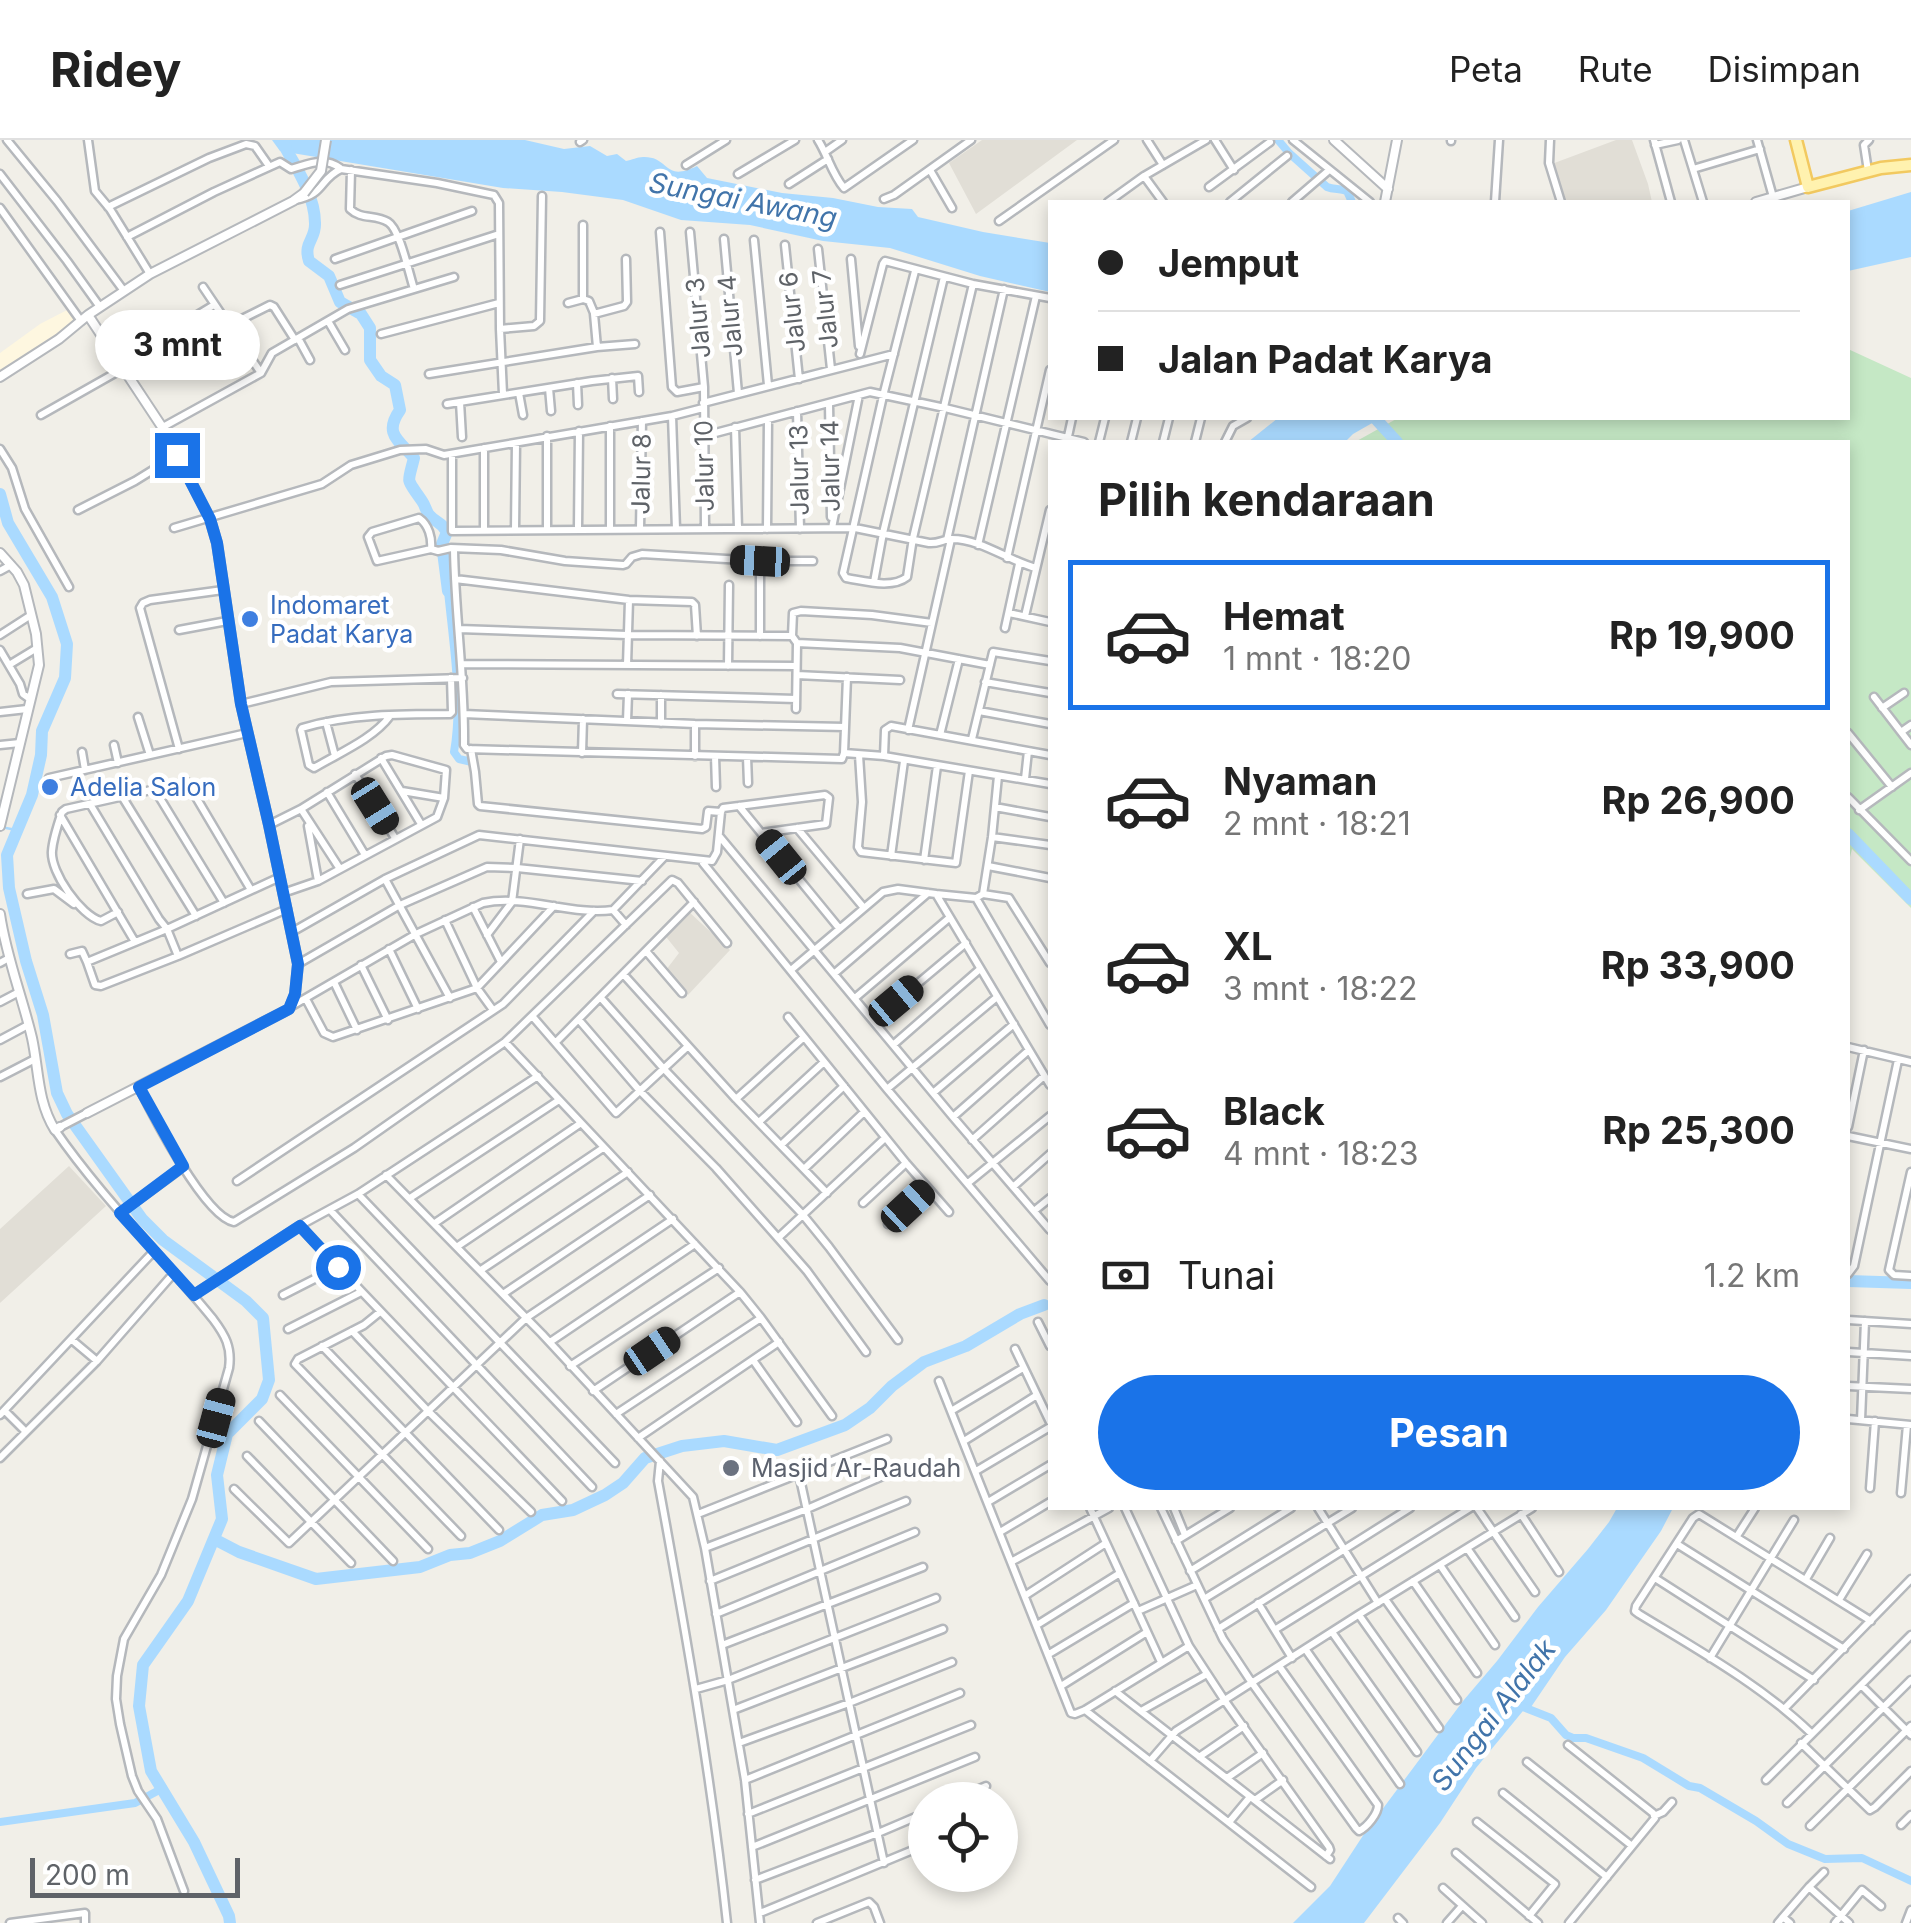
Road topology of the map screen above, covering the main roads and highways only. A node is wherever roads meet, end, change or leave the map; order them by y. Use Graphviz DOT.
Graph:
graph roads {
  1 [pos="1796,140"];
  2 [pos="1911,165"];
  1 -- 2 [label="main road"];
}
